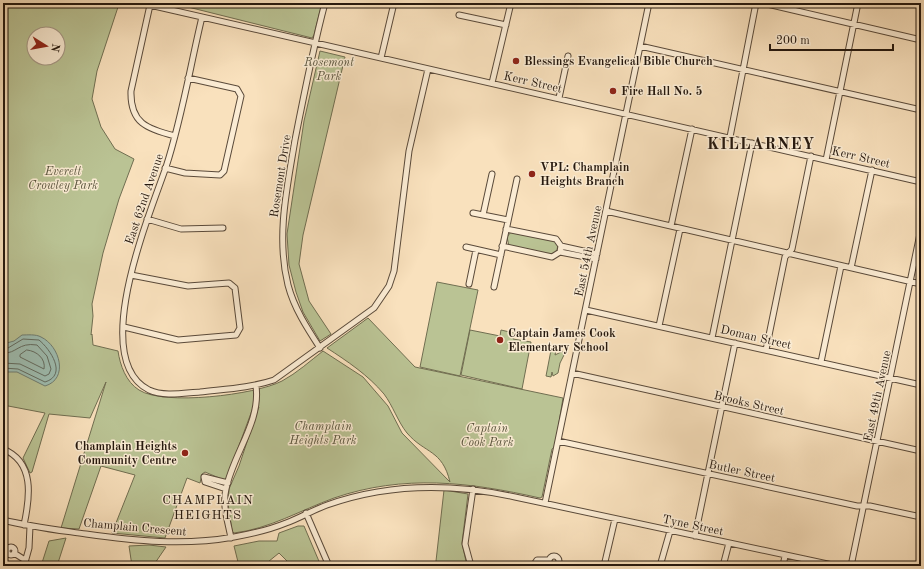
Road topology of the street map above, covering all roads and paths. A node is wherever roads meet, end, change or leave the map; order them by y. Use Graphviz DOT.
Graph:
graph roads {
  1 [pos="141,3"];
  2 [pos="325,3"];
  3 [pos="394,3"];
  4 [pos="511,3"];
  5 [pos="649,3"];
  6 [pos="756,3"];
  7 [pos="764,3"];
  8 [pos="858,3"];
  9 [pos="150,5"];
  10 [pos="459,15"];
  11 [pos="202,17"];
  12 [pos="853,24"];
  13 [pos="506,25"];
  14 [pos="921,40"];
  15 [pos="316,43"];
  16 [pos="640,46"];
  17 [pos="568,56"];
  18 [pos="381,58"];
  19 [pos="428,69"];
  20 [pos="743,70"];
  21 [pos="188,78"];
  22 [pos="492,83"];
  23 [pos="840,92"];
  24 [pos="558,98"];
  25 [pos="921,110"];
  26 [pos="627,114"];
  27 [pos="692,129"];
  28 [pos="175,136"];
  29 [pos="730,137"];
  30 [pos="752,143"];
  31 [pos="811,156"];
  32 [pos="826,160"];
  33 [pos="166,168"];
  34 [pos="872,170"];
  35 [pos="492,174"];
  36 [pos="517,179"];
  37 [pos="921,182"];
  38 [pos="606,211"];
  39 [pos="473,213"];
  40 [pos="483,216"];
  41 [pos="147,220"];
  42 [pos="508,220"];
  43 [pos="671,226"];
  44 [pos="222,228"];
  45 [pos="506,229"];
  46 [pos="680,229"];
  47 [pos="921,229"];
  48 [pos="732,241"];
  49 [pos="502,246"];
  50 [pos="466,247"];
  51 [pos="561,249"];
  52 [pos="476,250"];
  53 [pos="788,254"];
  54 [pos="500,255"];
  55 [pos="597,257"];
  56 [pos="841,266"];
  57 [pos="850,268"];
  58 [pos="131,275"];
  59 [pos="911,282"];
  60 [pos="469,284"];
  61 [pos="921,284"];
  62 [pos="494,287"];
  63 [pos="586,310"];
  64 [pos="660,326"];
  65 [pos="124,327"];
  66 [pos="712,338"];
  67 [pos="735,343"];
  68 [pos="320,348"];
  69 [pos="766,350"];
  70 [pos="821,362"];
  71 [pos="572,373"];
  72 [pos="891,378"];
  73 [pos="921,385"];
  74 [pos="256,386"];
  75 [pos="722,407"];
  76 [pos="558,441"];
  77 [pos="877,442"];
  78 [pos="3,449"];
  79 [pos="921,451"];
  80 [pos="708,474"];
  81 [pos="228,483"];
  82 [pos="473,488"];
  83 [pos="226,489"];
  84 [pos="545,503"];
  85 [pos="864,506"];
  86 [pos="306,514"];
  87 [pos="921,517"];
  88 [pos="615,519"];
  89 [pos="3,520"];
  90 [pos="24,525"];
  91 [pos="30,526"];
  92 [pos="670,531"];
  93 [pos="695,536"];
  94 [pos="230,538"];
  95 [pos="729,543"];
  96 [pos="14,553"];
  97 [pos="786,556"];
  98 [pos="550,560"];
  99 [pos="24,563"];
  100 [pos="329,566"];
  101 [pos="471,566"];
  102 [pos="533,566"];
  103 [pos="604,566"];
  104 [pos="660,566"];
  105 [pos="723,566"];
  106 [pos="784,566"];
  107 [pos="837,566"];
  108 [pos="851,566"];
  1 -- 9 [label="street, Kerr Street"];
  2 -- 15 [label="street, Rosemont Drive"];
  3 -- 18 [label="street"];
  4 -- 13 [label="street"];
  5 -- 16 [label="street, East 54th Avenue"];
  6 -- 20 [label="street"];
  7 -- 12 [label="street"];
  8 -- 12 [label="street"];
  9 -- 11 [label="street, Kerr Street"];
  9 -- 28 [label="street"];
  10 -- 13 [label="street"];
  11 -- 15 [label="street, Kerr Street"];
  11 -- 21 [label="street, East 62nd Avenue"];
  12 -- 14 [label="street"];
  12 -- 23 [label="street"];
  13 -- 22 [label="street"];
  15 -- 18 [label="street, Kerr Street"];
  15 -- 68 [label="street, Rosemont Drive"];
  16 -- 20 [label="street"];
  16 -- 26 [label="street, East 54th Avenue"];
  17 -- 24 [label="street"];
  18 -- 19 [label="street, Kerr Street"];
  19 -- 22 [label="street, Kerr Street"];
  19 -- 68 [label="street"];
  20 -- 23 [label="street"];
  20 -- 29 [label="street"];
  21 -- 28 [label="street, East 62nd Avenue"];
  21 -- 33 [label="street"];
  22 -- 24 [label="street, Kerr Street"];
  23 -- 25 [label="street"];
  23 -- 32 [label="street"];
  24 -- 26 [label="street, Kerr Street"];
  26 -- 27 [label="street, Kerr Street"];
  26 -- 38 [label="street, East 54th Avenue"];
  27 -- 29 [label="street, Kerr Street"];
  27 -- 43 [label="street"];
  28 -- 33 [label="street, East 62nd Avenue"];
  29 -- 30 [label="street, Kerr Street"];
  30 -- 31 [label="street, Kerr Street"];
  30 -- 48 [label="street"];
  31 -- 32 [label="street, Kerr Street"];
  31 -- 53 [label="street"];
  32 -- 34 [label="street, Kerr Street"];
  33 -- 41 [label="street, East 62nd Avenue"];
  34 -- 37 [label="street, Kerr Street"];
  34 -- 57 [label="street"];
  35 -- 40 [label="street"];
  36 -- 42 [label="street"];
  38 -- 43 [label="street"];
  38 -- 55 [label="street, East 54th Avenue"];
  39 -- 40 [label="street"];
  40 -- 42 [label="street"];
  41 -- 44 [label="street"];
  41 -- 58 [label="street, East 62nd Avenue"];
  42 -- 45 [label="street"];
  43 -- 46 [label="street"];
  45 -- 49 [label="street"];
  45 -- 51 [label="street"];
  46 -- 48 [label="street"];
  46 -- 64 [label="street"];
  47 -- 59 [label="street, East 49th Avenue"];
  48 -- 53 [label="street"];
  48 -- 66 [label="street"];
  49 -- 51 [label="street"];
  49 -- 54 [label="street"];
  50 -- 52 [label="street"];
  51 -- 55 [label="street"];
  52 -- 54 [label="street"];
  52 -- 60 [label="street"];
  53 -- 56 [label="street"];
  53 -- 69 [label="street"];
  54 -- 62 [label="street"];
  55 -- 63 [label="street, East 54th Avenue"];
  56 -- 57 [label="street"];
  56 -- 70 [label="street"];
  57 -- 59 [label="street"];
  58 -- 65 [label="street, East 62nd Avenue"];
  58 -- 65 [label="street"];
  59 -- 61 [label="street"];
  59 -- 72 [label="street, East 49th Avenue"];
  63 -- 64 [label="street, Doman Street"];
  63 -- 71 [label="street, East 54th Avenue"];
  64 -- 66 [label="street, Doman Street"];
  65 -- 74 [label="street, East 62nd Avenue"];
  66 -- 67 [label="street, Doman Street"];
  67 -- 69 [label="street, Doman Street"];
  67 -- 75 [label="street"];
  68 -- 74 [label="street"];
  69 -- 70 [label="street, Doman Street"];
  70 -- 72 [label="street, Doman Street"];
  71 -- 75 [label="street, Brooks Street"];
  71 -- 76 [label="street, East 54th Avenue"];
  72 -- 73 [label="street, Doman Street"];
  72 -- 77 [label="street, East 49th Avenue"];
  74 -- 81 [label="street"];
  75 -- 77 [label="street, Brooks Street"];
  75 -- 80 [label="street"];
  76 -- 80 [label="street, Butler Street"];
  76 -- 84 [label="street, East 54th Avenue"];
  77 -- 79 [label="street, Brooks Street"];
  77 -- 85 [label="street, East 49th Avenue"];
  78 -- 90 [label="street"];
  80 -- 85 [label="street, Butler Street"];
  80 -- 93 [label="street"];
  81 -- 83 [label="street"];
  81 -- 83 [label="street"];
  82 -- 84 [label="street, Champlain Crescent"];
  82 -- 86 [label="street, Champlain Crescent"];
  82 -- 101 [label="street"];
  83 -- 94 [label="street"];
  84 -- 88 [label="street, Tyne Street"];
  85 -- 87 [label="street, Butler Street"];
  85 -- 108 [label="street, East 49th Avenue"];
  86 -- 94 [label="street, Champlain Crescent"];
  86 -- 100 [label="street"];
  88 -- 92 [label="street, Tyne Street"];
  88 -- 103 [label="street"];
  89 -- 90 [label="street, Champlain Crescent"];
  90 -- 91 [label="street, Champlain Crescent"];
  91 -- 94 [label="street, Champlain Crescent"];
  91 -- 99 [label="street"];
  92 -- 93 [label="street, Tyne Street"];
  92 -- 104 [label="street"];
  93 -- 95 [label="street, Tyne Street"];
  95 -- 97 [label="street, Tyne Street"];
  95 -- 105 [label="street"];
  96 -- 99 [label="street"];
  97 -- 106 [label="street"];
  97 -- 107 [label="street, Tyne Street"];
  98 -- 102 [label="street"];
}
